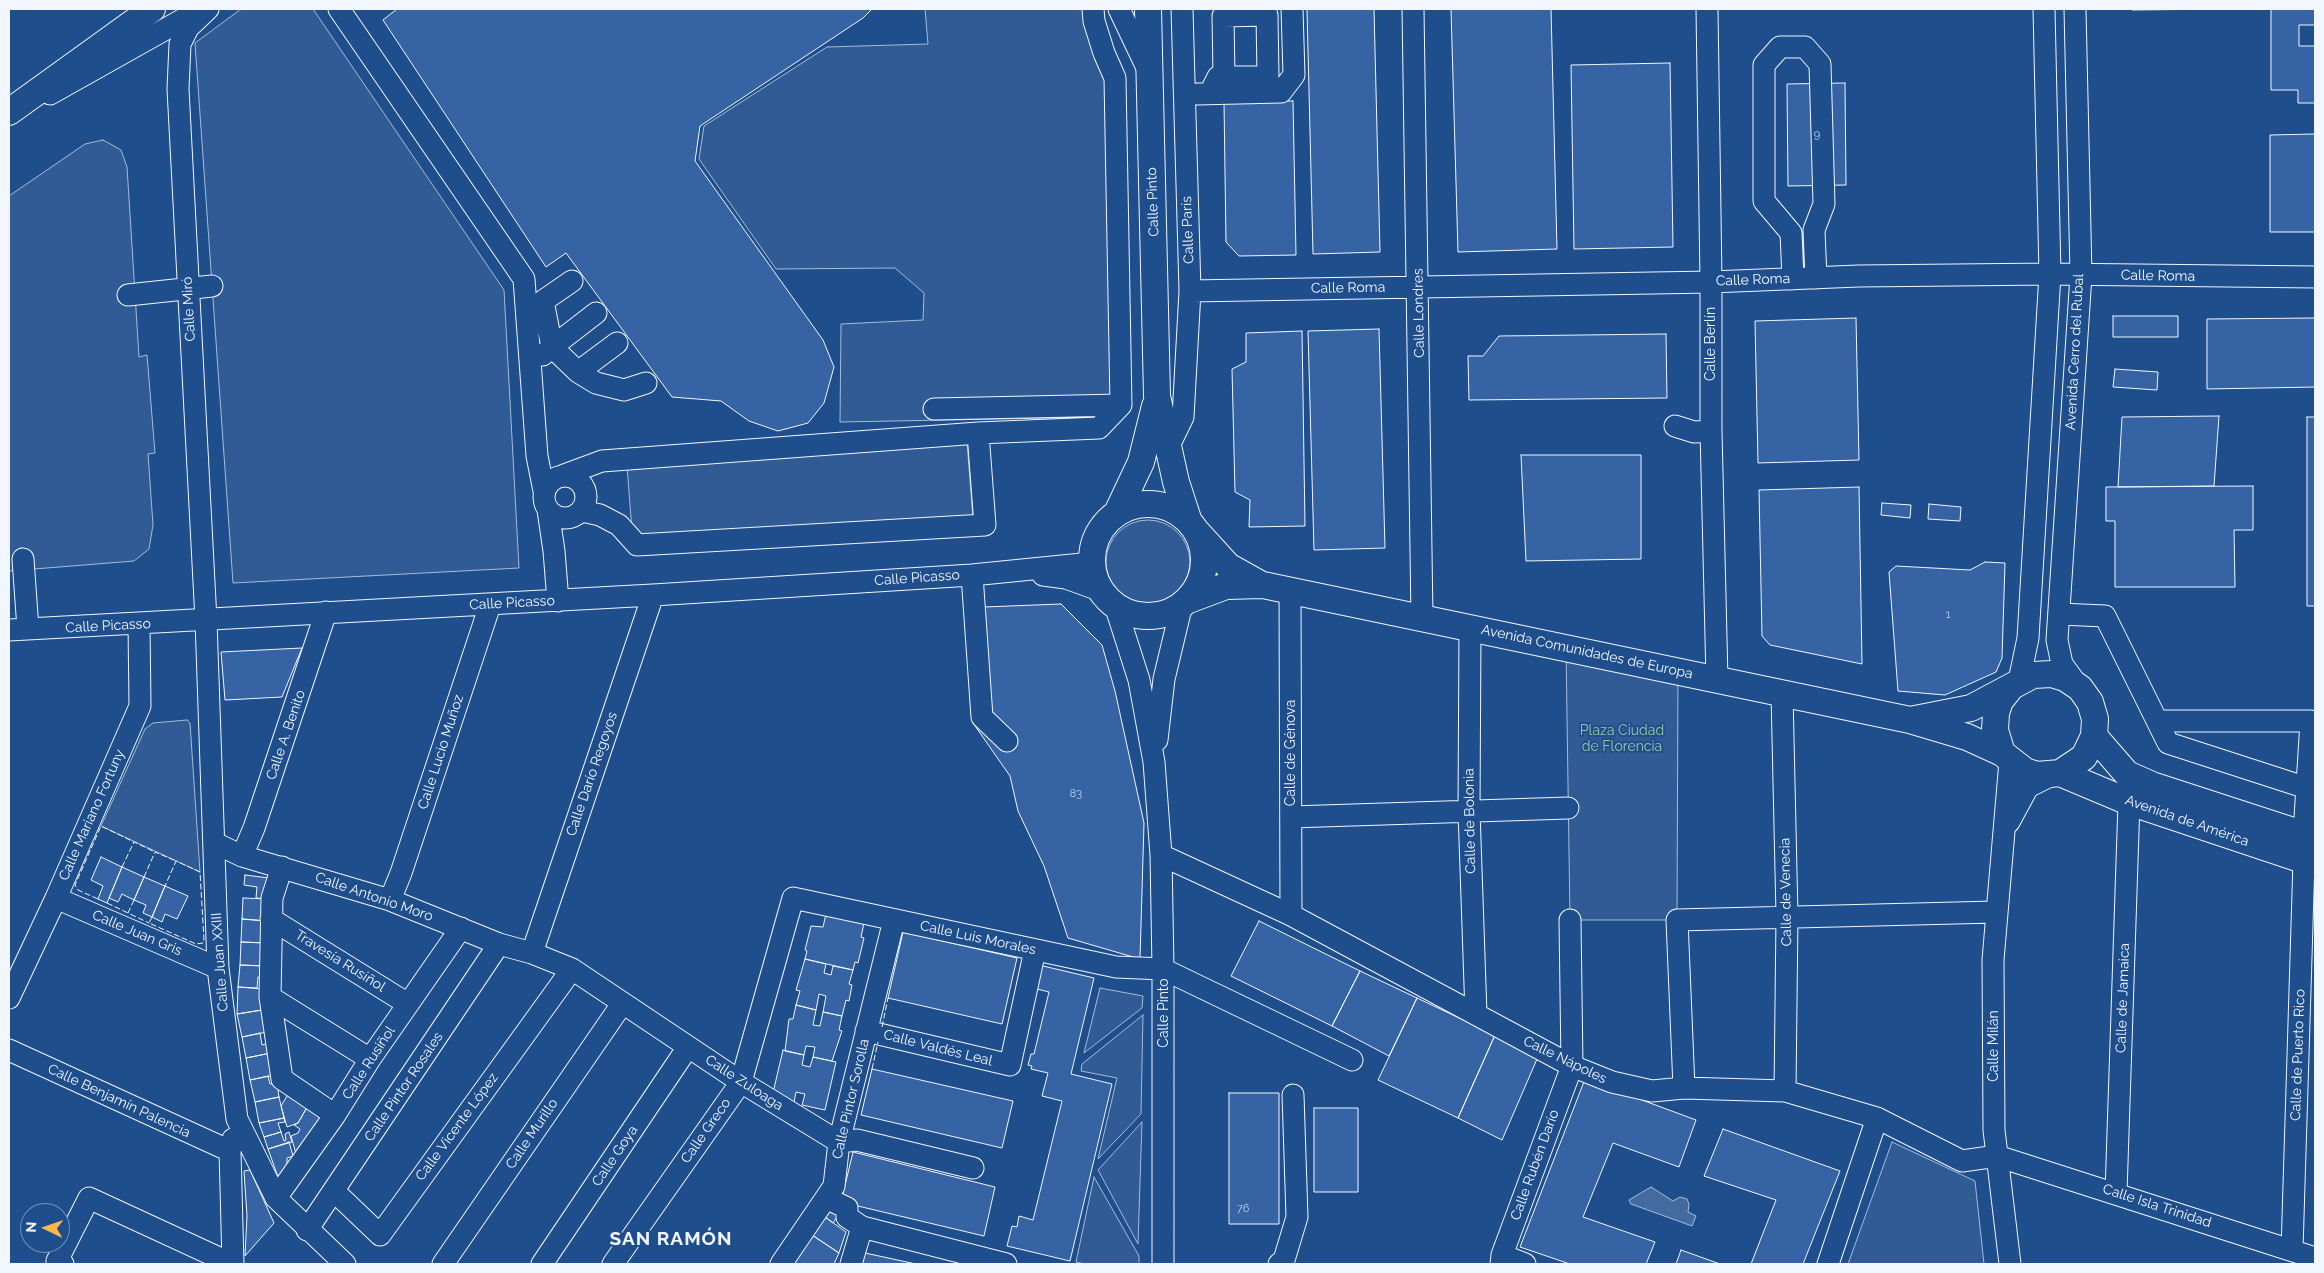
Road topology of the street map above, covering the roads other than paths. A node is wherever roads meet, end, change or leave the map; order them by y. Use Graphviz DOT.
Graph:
graph roads {
  1 [pos="152,9"];
  2 [pos="202,9"];
  3 [pos="208,9"];
  4 [pos="340,9"];
  5 [pos="1093,9"];
  6 [pos="1119,9"];
  7 [pos="1148,9"];
  8 [pos="1182,9"];
  9 [pos="1292,9"];
  10 [pos="1413,9"];
  11 [pos="1707,9"];
  12 [pos="2044,9"];
  13 [pos="2075,9"];
  14 [pos="1149,73"];
  15 [pos="1224,77"];
  16 [pos="1184,94"];
  17 [pos="1210,94"];
  18 [pos="9,112"];
  19 [pos="9,118"];
  20 [pos="2050,274"];
  21 [pos="2081,275"];
  22 [pos="2315,277"];
  23 [pos="1816,278"];
  24 [pos="1793,279"];
  25 [pos="572,281"];
  26 [pos="1711,282"];
  27 [pos="212,286"];
  28 [pos="1418,287"];
  29 [pos="188,288"];
  30 [pos="1190,291"];
  31 [pos="128,295"];
  32 [pos="596,313"];
  33 [pos="617,343"];
  34 [pos="552,347"];
  35 [pos="531,365"];
  36 [pos="578,372"];
  37 [pos="646,383"];
  38 [pos="1157,396"];
  39 [pos="1120,405"];
  40 [pos="934,409"];
  41 [pos="1675,426"];
  42 [pos="1711,431"];
  43 [pos="978,433"];
  44 [pos="1168,448"];
  45 [pos="553,488"];
  46 [pos="579,513"];
  47 [pos="1117,513"];
  48 [pos="1193,527"];
  49 [pos="554,551"];
  50 [pos="23,559"];
  51 [pos="1092,563"];
  52 [pos="1016,571"];
  53 [pos="972,575"];
  54 [pos="1263,585"];
  55 [pos="1290,590"];
  56 [pos="653,595"];
  57 [pos="1109,598"];
  58 [pos="558,601"];
  59 [pos="1184,602"];
  60 [pos="490,604"];
  61 [pos="326,612"];
  62 [pos="2059,614"];
  63 [pos="1422,618"];
  64 [pos="206,620"];
  65 [pos="139,625"];
  66 [pos="1470,628"];
  67 [pos="18,630"];
  68 [pos="1717,679"];
  69 [pos="2015,684"];
  70 [pos="2080,688"];
  71 [pos="1782,693"];
  72 [pos="1910,720"];
  73 [pos="2157,722"];
  74 [pos="2094,736"];
  75 [pos="1007,741"];
  76 [pos="2006,757"];
  77 [pos="1154,762"];
  78 [pos="2057,774"];
  79 [pos="2307,788"];
  80 [pos="2129,802"];
  81 [pos="1568,808"];
  82 [pos="1469,811"];
  83 [pos="1291,817"];
  84 [pos="2006,828"];
  85 [pos="215,844"];
  86 [pos="2310,849"];
  87 [pos="1161,855"];
  88 [pos="242,856"];
  89 [pos="282,867"];
  90 [pos="56,898"];
  91 [pos="793,898"];
  92 [pos="390,900"];
  93 [pos="1996,912"];
  94 [pos="1292,915"];
  95 [pos="1787,916"];
  96 [pos="271,918"];
  97 [pos="894,920"];
  98 [pos="1570,920"];
  99 [pos="461,928"];
  100 [pos="500,944"];
  101 [pos="1035,950"];
  102 [pos="532,953"];
  103 [pos="218,968"];
  104 [pos="572,969"];
  105 [pos="1164,969"];
  106 [pos="270,997"];
  107 [pos="9,998"];
  108 [pos="408,1004"];
  109 [pos="622,1004"];
  110 [pos="1476,1014"];
  111 [pos="866,1031"];
  112 [pos="688,1047"];
  113 [pos="9,1050"];
  114 [pos="370,1059"];
  115 [pos="1352,1060"];
  116 [pos="1572,1066"];
  117 [pos="741,1082"];
  118 [pos="1684,1088"];
  119 [pos="1785,1091"];
  120 [pos="1293,1095"];
  121 [pos="335,1115"];
  122 [pos="1877,1118"];
  123 [pos="238,1119"];
  124 [pos="839,1142"];
  125 [pos="230,1152"];
  126 [pos="1998,1156"];
  127 [pos="973,1168"];
  128 [pos="334,1191"];
  129 [pos="2116,1193"];
  130 [pos="276,1198"];
  131 [pos="826,1198"];
  132 [pos="862,1227"];
  133 [pos="307,1230"];
  134 [pos="2292,1250"];
  135 [pos="2315,1258"];
  136 [pos="1501,1260"];
  137 [pos="60,1263"];
  138 [pos="233,1264"];
  139 [pos="345,1264"];
  140 [pos="443,1264"];
  141 [pos="542,1264"];
  142 [pos="613,1264"];
  143 [pos="781,1264"];
  144 [pos="851,1264"];
  145 [pos="1006,1264"];
  146 [pos="1163,1264"];
  147 [pos="1279,1264"];
  148 [pos="1525,1264"];
  149 [pos="1828,1264"];
  150 [pos="2010,1264"];
  1 -- 18 [label="main road"];
  2 -- 19 [label="street"];
  3 -- 29 [label="street, Calle Miró"];
  4 -- 35 [label="street"];
  5 -- 39 [label="street"];
  6 -- 14 [label="street"];
  7 -- 14 [label="main road, Calle Pinto"];
  8 -- 16 [label="street, Calle París"];
  9 -- 17 [label="street"];
  10 -- 28 [label="street, Calle Londres"];
  11 -- 26 [label="street, Calle Berlín"];
  12 -- 20 [label="street"];
  13 -- 21 [label="street, Avenida Cerro del Rubal"];
  14 -- 38 [label="main road, Calle Pinto"];
  15 -- 17 [label="street"];
  16 -- 17 [label="street"];
  16 -- 30 [label="street, Calle París"];
  20 -- 21 [label="street, Calle Roma"];
  20 -- 23 [label="street, Calle Roma"];
  20 -- 69 [label="street"];
  21 -- 22 [label="street, Calle Roma"];
  21 -- 62 [label="street, Avenida Cerro del Rubal"];
  23 -- 24 [label="street, Calle Roma"];
  23 -- 24 [label="street"];
  24 -- 26 [label="street, Calle Roma"];
  25 -- 34 [label="street"];
  26 -- 28 [label="street, Calle Roma"];
  26 -- 42 [label="street, Calle Berlín"];
  27 -- 29 [label="street"];
  28 -- 30 [label="street, Calle Roma"];
  28 -- 63 [label="street, Calle Londres"];
  29 -- 31 [label="street"];
  29 -- 64 [label="street, Calle Miró"];
  30 -- 44 [label="street, Calle París"];
  32 -- 34 [label="street"];
  33 -- 36 [label="street"];
  34 -- 35 [label="street"];
  34 -- 36 [label="street"];
  35 -- 45 [label="street"];
  36 -- 37 [label="street"];
  38 -- 44 [label="main road, Calle Pinto"];
  38 -- 47 [label="main road, Calle Pinto"];
  39 -- 40 [label="street"];
  39 -- 43 [label="street"];
  41 -- 42 [label="street"];
  42 -- 68 [label="street, Calle Berlín"];
  43 -- 45 [label="street"];
  43 -- 46 [label="street"];
  44 -- 48 [label="main road, Calle Pinto"];
  45 -- 46 [label="street"];
  45 -- 46 [label="street"];
  45 -- 49 [label="street"];
  46 -- 49 [label="street"];
  47 -- 48 [label="main road"];
  47 -- 51 [label="main road"];
  48 -- 54 [label="main road, Avenida Comunidades de Europa"];
  48 -- 59 [label="main road"];
  49 -- 58 [label="street"];
  50 -- 67 [label="street"];
  51 -- 52 [label="street, Calle Picasso"];
  51 -- 57 [label="main road"];
  52 -- 53 [label="street, Calle Picasso"];
  52 -- 57 [label="street, Calle Picasso"];
  53 -- 56 [label="street, Calle Picasso"];
  53 -- 75 [label="street"];
  54 -- 55 [label="main road, Avenida Comunidades de Europa"];
  54 -- 59 [label="main road, Avenida Comunidades de Europa"];
  55 -- 63 [label="main road, Avenida Comunidades de Europa"];
  55 -- 83 [label="street, Calle de Génova"];
  56 -- 58 [label="street, Calle Picasso"];
  56 -- 102 [label="street, Calle Darío Regoyos"];
  57 -- 59 [label="main road"];
  57 -- 77 [label="street, Calle Pinto"];
  58 -- 60 [label="street, Calle Picasso"];
  59 -- 77 [label="street, Calle Pinto"];
  60 -- 61 [label="street, Calle Picasso"];
  60 -- 92 [label="street, Calle Lucio Muñoz"];
  61 -- 64 [label="street, Calle Picasso"];
  61 -- 88 [label="street, Calle A. Benito"];
  62 -- 70 [label="street, Avenida Cerro del Rubal"];
  62 -- 73 [label="street"];
  63 -- 66 [label="main road, Avenida Comunidades de Europa"];
  64 -- 65 [label="street, Calle Picasso"];
  64 -- 85 [label="street, Calle Juan XXIII"];
  65 -- 67 [label="street, Calle Picasso"];
  65 -- 90 [label="street, Calle Mariano Fortuny"];
  66 -- 68 [label="main road, Avenida Comunidades de Europa"];
  66 -- 82 [label="street, Calle de Bolonia"];
  68 -- 71 [label="main road, Avenida Comunidades de Europa"];
  69 -- 70 [label="main road"];
  69 -- 72 [label="main road"];
  69 -- 76 [label="main road"];
  70 -- 74 [label="main road"];
  71 -- 72 [label="main road, Avenida Comunidades de Europa"];
  71 -- 95 [label="street, Calle de Venecia"];
  72 -- 76 [label="main road, Avenida Comunidades de Europa"];
  73 -- 79 [label="street"];
  73 -- 79 [label="street, Calle de Puerto Rico"];
  74 -- 78 [label="main road"];
  74 -- 86 [label="main road, Avenida de América"];
  76 -- 78 [label="main road"];
  76 -- 84 [label="street, Calle Milán"];
  77 -- 87 [label="street, Calle Pinto"];
  78 -- 80 [label="main road, Avenida de América"];
  78 -- 84 [label="street"];
  79 -- 86 [label="street, Calle de Puerto Rico"];
  80 -- 86 [label="main road, Avenida de América"];
  80 -- 129 [label="street, Calle de Jamaica"];
  81 -- 82 [label="street"];
  82 -- 83 [label="street"];
  82 -- 110 [label="street, Calle de Bolonia"];
  83 -- 94 [label="street, Calle de Génova"];
  84 -- 93 [label="street, Calle Milán"];
  85 -- 88 [label="street, Calle Antonio Moro"];
  85 -- 103 [label="street, Calle Juan XXIII"];
  86 -- 134 [label="street, Calle de Puerto Rico"];
  87 -- 94 [label="street, Calle Nápoles"];
  87 -- 105 [label="street, Calle Pinto"];
  88 -- 89 [label="street, Calle Antonio Moro"];
  89 -- 92 [label="street, Calle Antonio Moro"];
  89 -- 96 [label="street"];
  90 -- 103 [label="street, Calle Juan Gris"];
  90 -- 107 [label="street, Calle Mariano Fortuny"];
  91 -- 97 [label="street, Calle Luis Morales"];
  91 -- 117 [label="street, Calle Greco"];
  92 -- 99 [label="street, Calle Antonio Moro"];
  93 -- 95 [label="street"];
  93 -- 126 [label="street, Calle Milán"];
  94 -- 110 [label="street, Calle Nápoles"];
  95 -- 118 [label="street"];
  95 -- 119 [label="street, Calle de Venecia"];
  96 -- 106 [label="street"];
  96 -- 108 [label="street, Travesía Rusiñol"];
  97 -- 101 [label="street, Calle Luis Morales"];
  97 -- 111 [label="street, Calle Pintor Sorolla"];
  98 -- 116 [label="street"];
  99 -- 100 [label="street, Calle Antonio Moro"];
  99 -- 108 [label="street, Calle Rusiñol"];
  100 -- 102 [label="street, Calle Antonio Moro"];
  100 -- 128 [label="street, Calle Pintor Rosales"];
  101 -- 105 [label="street, Calle Luis Morales"];
  101 -- 111 [label="street, Calle Valdés Leal"];
  102 -- 104 [label="street, Calle Zuloaga"];
  103 -- 123 [label="street, Calle Juan XXIII"];
  104 -- 109 [label="street, Calle Zuloaga"];
  104 -- 128 [label="street, Calle Vicente López"];
  105 -- 115 [label="street"];
  105 -- 146 [label="street, Calle Pinto"];
  106 -- 114 [label="street"];
  106 -- 121 [label="street"];
  108 -- 114 [label="street, Calle Rusiñol"];
  109 -- 112 [label="street, Calle Zuloaga"];
  109 -- 140 [label="street, Calle Murillo"];
  110 -- 116 [label="street, Calle Nápoles"];
  111 -- 124 [label="street, Calle Pintor Sorolla"];
  112 -- 117 [label="street, Calle Zuloaga"];
  112 -- 141 [label="street, Calle Goya"];
  113 -- 125 [label="street, Calle Benjamín Palencia"];
  114 -- 121 [label="street, Calle Rusiñol"];
  116 -- 118 [label="street, Calle Nápoles"];
  116 -- 136 [label="street, Calle Rubén Darío"];
  117 -- 124 [label="street, Calle Zuloaga"];
  117 -- 142 [label="street, Calle Greco"];
  118 -- 119 [label="street, Calle Nápoles"];
  119 -- 122 [label="street, Calle Nápoles"];
  120 -- 147 [label="street"];
  121 -- 130 [label="street, Calle Rusiñol"];
  122 -- 126 [label="street, Calle Nápoles"];
  122 -- 149 [label="street"];
  123 -- 125 [label="street"];
  123 -- 130 [label="street, Calle Juan XXIII"];
  124 -- 127 [label="street"];
  124 -- 131 [label="street, Calle Pintor Sorolla"];
  125 -- 138 [label="street"];
  126 -- 129 [label="street, Calle Isla Trinidad"];
  126 -- 150 [label="street, Calle Milán"];
  128 -- 133 [label="street, Calle Pintor Rosales"];
  129 -- 134 [label="street, Calle Isla Trinidad"];
  130 -- 133 [label="street, Calle Juan XXIII"];
  131 -- 132 [label="street"];
  131 -- 143 [label="street, Calle Pintor Sorolla"];
  132 -- 144 [label="street"];
  132 -- 145 [label="street"];
  133 -- 139 [label="street, Calle Juan XXIII"];
  134 -- 135 [label="street, Calle Isla Trinidad"];
  136 -- 148 [label="street"];
  137 -- 138 [label="street"];
}
